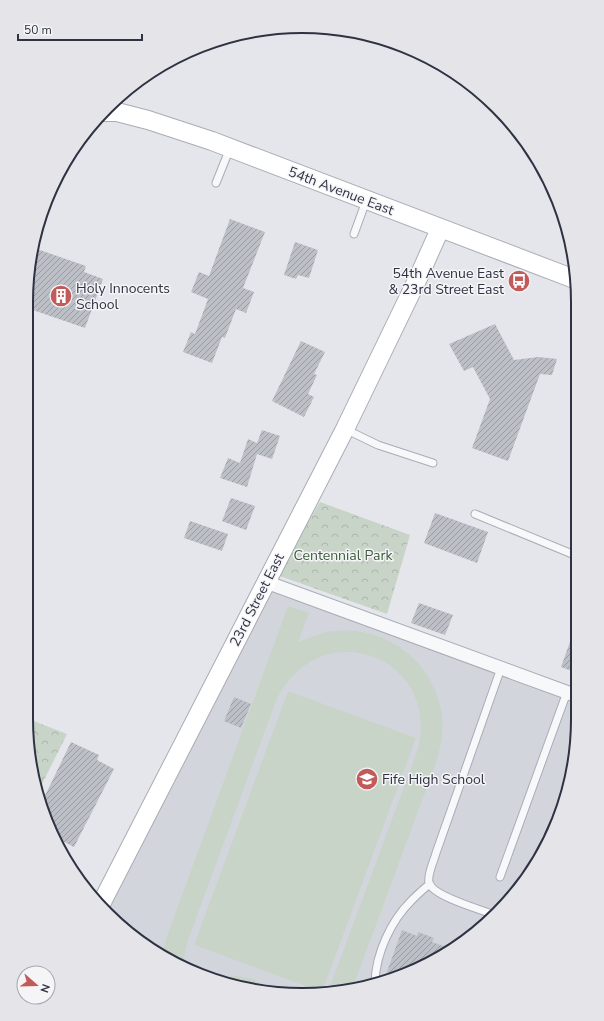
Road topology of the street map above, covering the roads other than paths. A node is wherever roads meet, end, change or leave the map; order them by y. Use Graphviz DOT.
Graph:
graph roads {
  1 [pos="112,112"];
  2 [pos="230,148"];
  3 [pos="216,183"];
  4 [pos="366,200"];
  5 [pos="440,229"];
  6 [pos="354,234"];
  7 [pos="570,277"];
  8 [pos="345,429"];
  9 [pos="433,464"];
  10 [pos="475,514"];
  11 [pos="571,554"];
  12 [pos="266,582"];
  13 [pos="501,668"];
  14 [pos="571,694"];
  15 [pos="571,697"];
  16 [pos="500,877"];
  17 [pos="430,884"];
  18 [pos="103,900"];
  19 [pos="488,913"];
  20 [pos="376,978"];
  1 -- 2 [label="street, 54th Avenue East"];
  2 -- 3 [label="lane"];
  2 -- 4 [label="street, 54th Avenue East"];
  4 -- 5 [label="street, 54th Avenue East"];
  4 -- 6 [label="lane"];
  5 -- 7 [label="street, 54th Avenue East"];
  5 -- 8 [label="street, 23rd Street East"];
  8 -- 9 [label="lane"];
  8 -- 12 [label="street, 23rd Street East"];
  10 -- 11 [label="lane"];
  12 -- 13 [label="street"];
  12 -- 18 [label="street, 23rd Street East"];
  13 -- 14 [label="street"];
  13 -- 17 [label="lane"];
  15 -- 16 [label="lane"];
  17 -- 19 [label="lane"];
  17 -- 20 [label="lane"];
}
